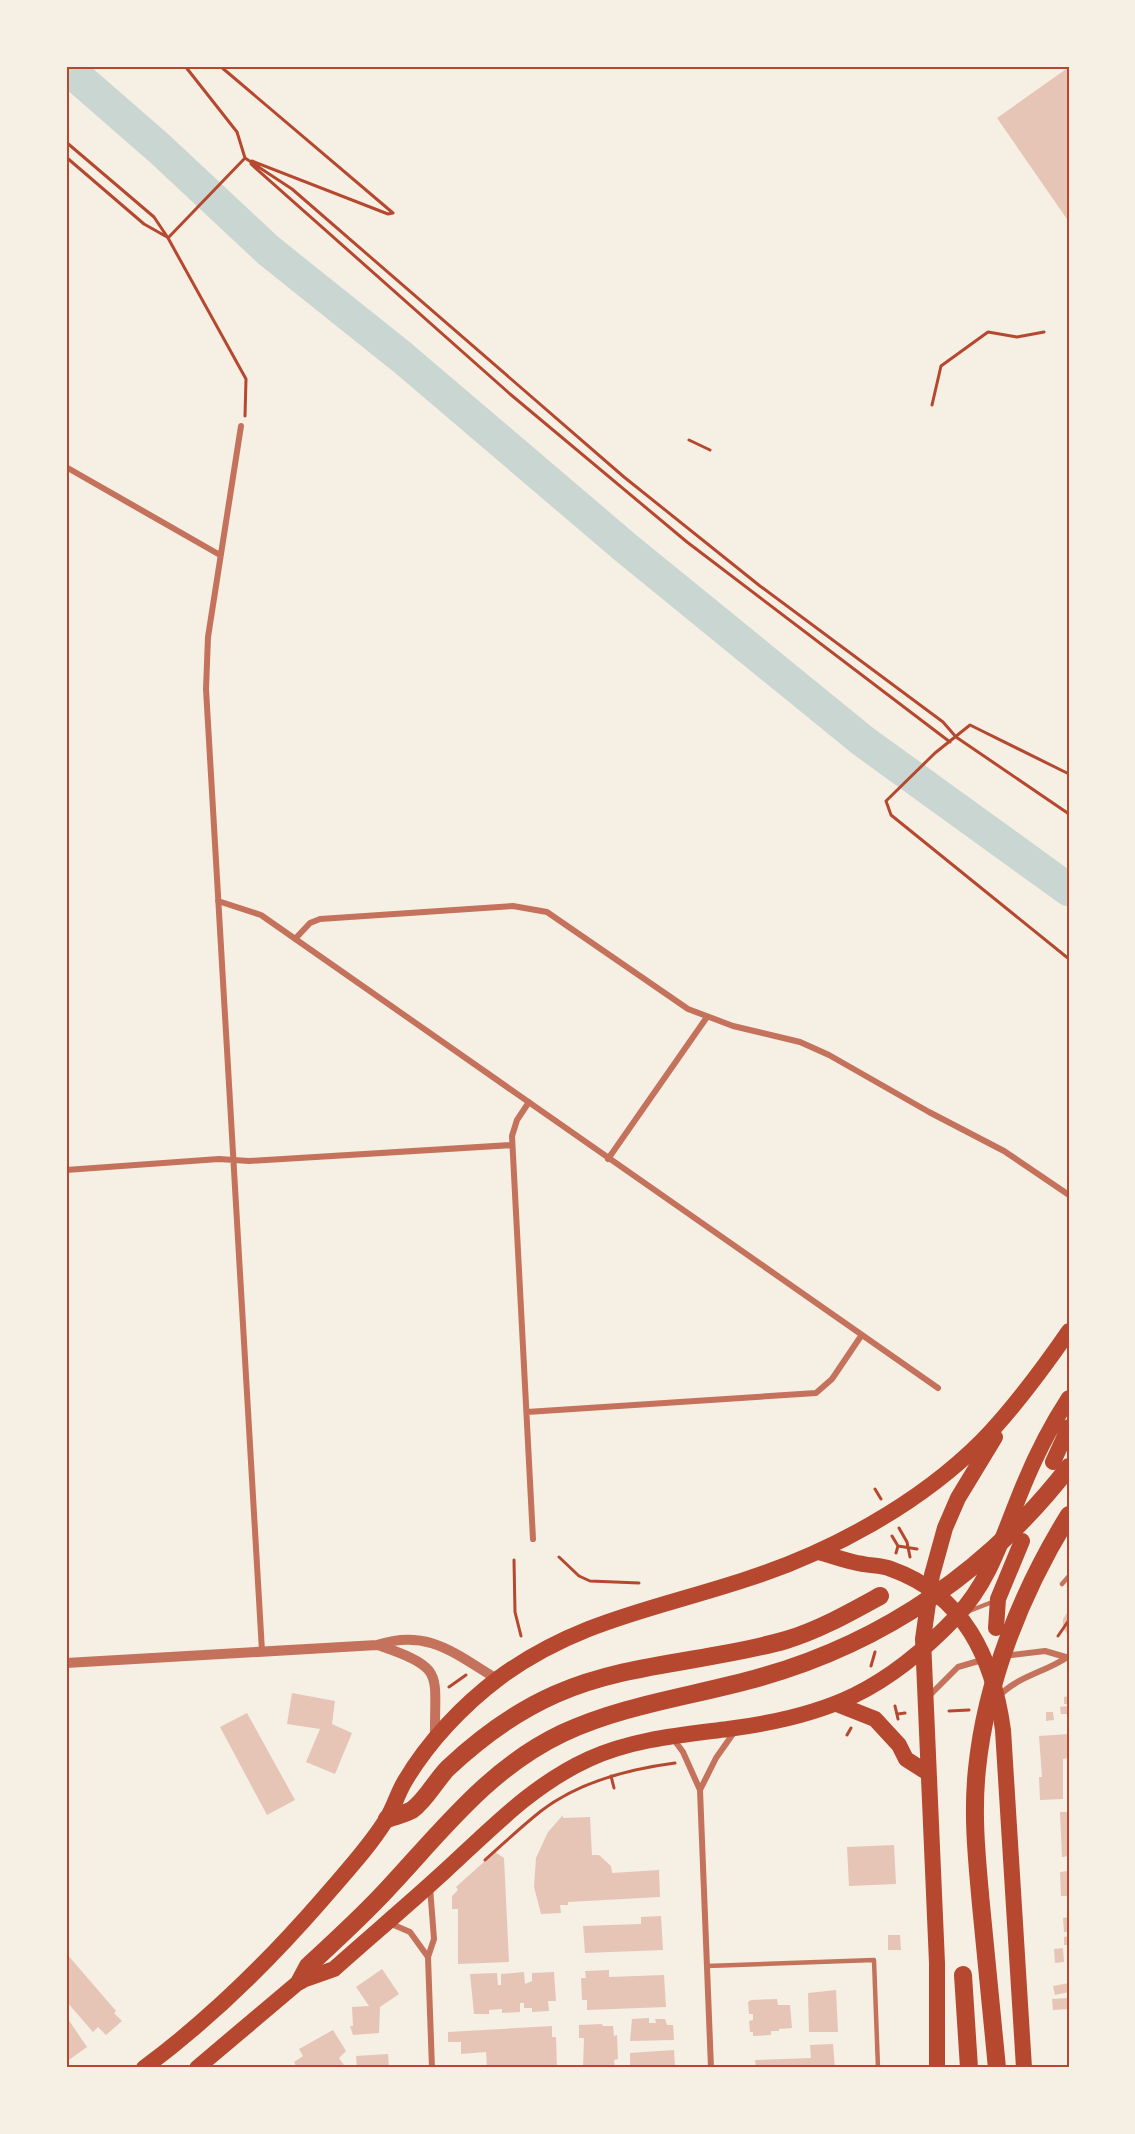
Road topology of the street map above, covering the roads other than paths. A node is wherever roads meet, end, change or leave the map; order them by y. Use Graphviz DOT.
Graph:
graph roads {
  1 [pos="241,426"];
  2 [pos="66,467"];
  3 [pos="220,555"];
  4 [pos="219,901"];
  5 [pos="296,939"];
  6 [pos="707,1017"];
  7 [pos="528,1102"];
  8 [pos="512,1145"];
  9 [pos="608,1160"];
  10 [pos="232,1162"];
  11 [pos="66,1170"];
  12 [pos="1069,1195"];
  13 [pos="1069,1331"];
  14 [pos="861,1336"];
  15 [pos="938,1388"];
  16 [pos="1069,1398"];
  17 [pos="1016,1404"];
  18 [pos="527,1412"];
  19 [pos="1069,1427"];
  20 [pos="1061,1465"];
  21 [pos="1069,1515"];
  22 [pos="533,1539"];
  23 [pos="1022,1540"];
  24 [pos="819,1552"];
  25 [pos="1069,1576"];
  26 [pos="1062,1584"];
  27 [pos="929,1590"];
  28 [pos="880,1596"];
  29 [pos="1002,1596"];
  30 [pos="958,1615"];
  31 [pos="996,1628"];
  32 [pos="378,1645"];
  33 [pos="922,1650"];
  34 [pos="262,1651"];
  35 [pos="1068,1658"];
  36 [pos="985,1659"];
  37 [pos="66,1663"];
  38 [pos="497,1679"];
  39 [pos="998,1697"];
  40 [pos="924,1702"];
  41 [pos="837,1704"];
  42 [pos="737,1728"];
  43 [pos="671,1737"];
  44 [pos="435,1740"];
  45 [pos="928,1773"];
  46 [pos="700,1790"];
  47 [pos="387,1819"];
  48 [pos="429,1885"];
  49 [pos="387,1922"];
  50 [pos="428,1957"];
  51 [pos="707,1966"];
  52 [pos="963,1975"];
  53 [pos="300,1981"];
  54 [pos="144,2068"];
  55 [pos="197,2068"];
  56 [pos="432,2068"];
  57 [pos="711,2068"];
  58 [pos="878,2068"];
  59 [pos="937,2068"];
  60 [pos="969,2068"];
  61 [pos="997,2068"];
  62 [pos="1024,2068"];
  1 -- 3 [label="street"];
  2 -- 3 [label="street"];
  3 -- 4 [label="street"];
  4 -- 5 [label="street"];
  4 -- 10 [label="street"];
  5 -- 6 [label="street"];
  5 -- 7 [label="street"];
  6 -- 9 [label="street"];
  6 -- 12 [label="street"];
  7 -- 8 [label="street"];
  7 -- 9 [label="street"];
  8 -- 10 [label="street"];
  8 -- 18 [label="street"];
  9 -- 14 [label="street"];
  10 -- 11 [label="street"];
  10 -- 34 [label="street"];
  13 -- 17 [label="highway"];
  14 -- 15 [label="street"];
  14 -- 18 [label="street"];
  16 -- 30 [label="highway"];
  17 -- 24 [label="highway"];
  17 -- 27 [label="highway"];
  18 -- 22 [label="street"];
  19 -- 20 [label="highway"];
  20 -- 53 [label="highway"];
  21 -- 61 [label="highway"];
  23 -- 29 [label="highway"];
  24 -- 27 [label="highway"];
  24 -- 38 [label="highway"];
  25 -- 26 [label="lane"];
  27 -- 30 [label="highway"];
  27 -- 33 [label="highway"];
  28 -- 47 [label="highway"];
  29 -- 30 [label="lane"];
  29 -- 31 [label="highway"];
  30 -- 33 [label="highway"];
  30 -- 36 [label="highway"];
  32 -- 34 [label="street"];
  32 -- 38 [label="street"];
  32 -- 44 [label="street"];
  33 -- 40 [label="highway"];
  33 -- 41 [label="highway"];
  34 -- 37 [label="street"];
  35 -- 36 [label="street"];
  35 -- 39 [label="street"];
  36 -- 39 [label="highway"];
  36 -- 40 [label="street"];
  38 -- 44 [label="highway"];
  39 -- 62 [label="highway"];
  40 -- 45 [label="highway"];
  41 -- 42 [label="highway"];
  41 -- 45 [label="highway"];
  42 -- 43 [label="highway"];
  42 -- 46 [label="street"];
  43 -- 46 [label="street"];
  43 -- 48 [label="highway"];
  44 -- 47 [label="highway"];
  45 -- 59 [label="highway"];
  46 -- 51 [label="street"];
  47 -- 54 [label="highway"];
  48 -- 49 [label="highway"];
  48 -- 50 [label="street"];
  49 -- 50 [label="street"];
  49 -- 53 [label="highway"];
  50 -- 56 [label="street"];
  51 -- 57 [label="street"];
  51 -- 58 [label="lane"];
  52 -- 60 [label="highway"];
  53 -- 55 [label="highway"];
}
